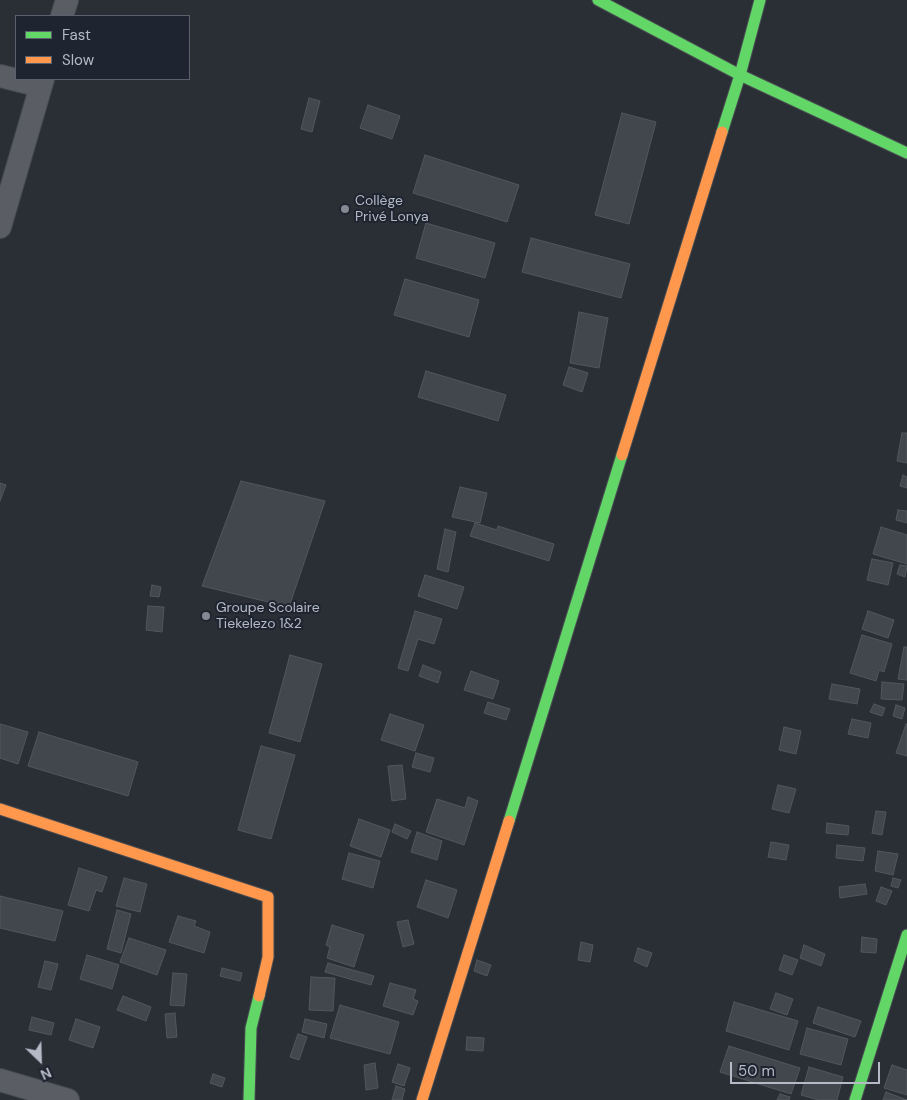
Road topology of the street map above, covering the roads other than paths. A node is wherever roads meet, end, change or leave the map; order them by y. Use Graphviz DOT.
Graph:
graph roads {
  1 [pos="67,0"];
  2 [pos="598,0"];
  3 [pos="760,0"];
  4 [pos="62,15"];
  5 [pos="740,75"];
  6 [pos="0,76"];
  7 [pos="15,78"];
  8 [pos="28,80"];
  9 [pos="42,82"];
  10 [pos="907,153"];
  11 [pos="0,227"];
  12 [pos="0,809"];
  13 [pos="907,936"];
  14 [pos="0,1080"];
  15 [pos="68,1100"];
  16 [pos="249,1100"];
  17 [pos="422,1100"];
  18 [pos="855,1100"];
  1 -- 4 [label="street"];
  2 -- 5 [label="street"];
  3 -- 5 [label="street"];
  5 -- 10 [label="street"];
  5 -- 17 [label="street"];
  6 -- 7 [label="street"];
  8 -- 9 [label="street"];
  9 -- 11 [label="street"];
  12 -- 16 [label="street"];
  13 -- 18 [label="street"];
  14 -- 15 [label="street"];
}
